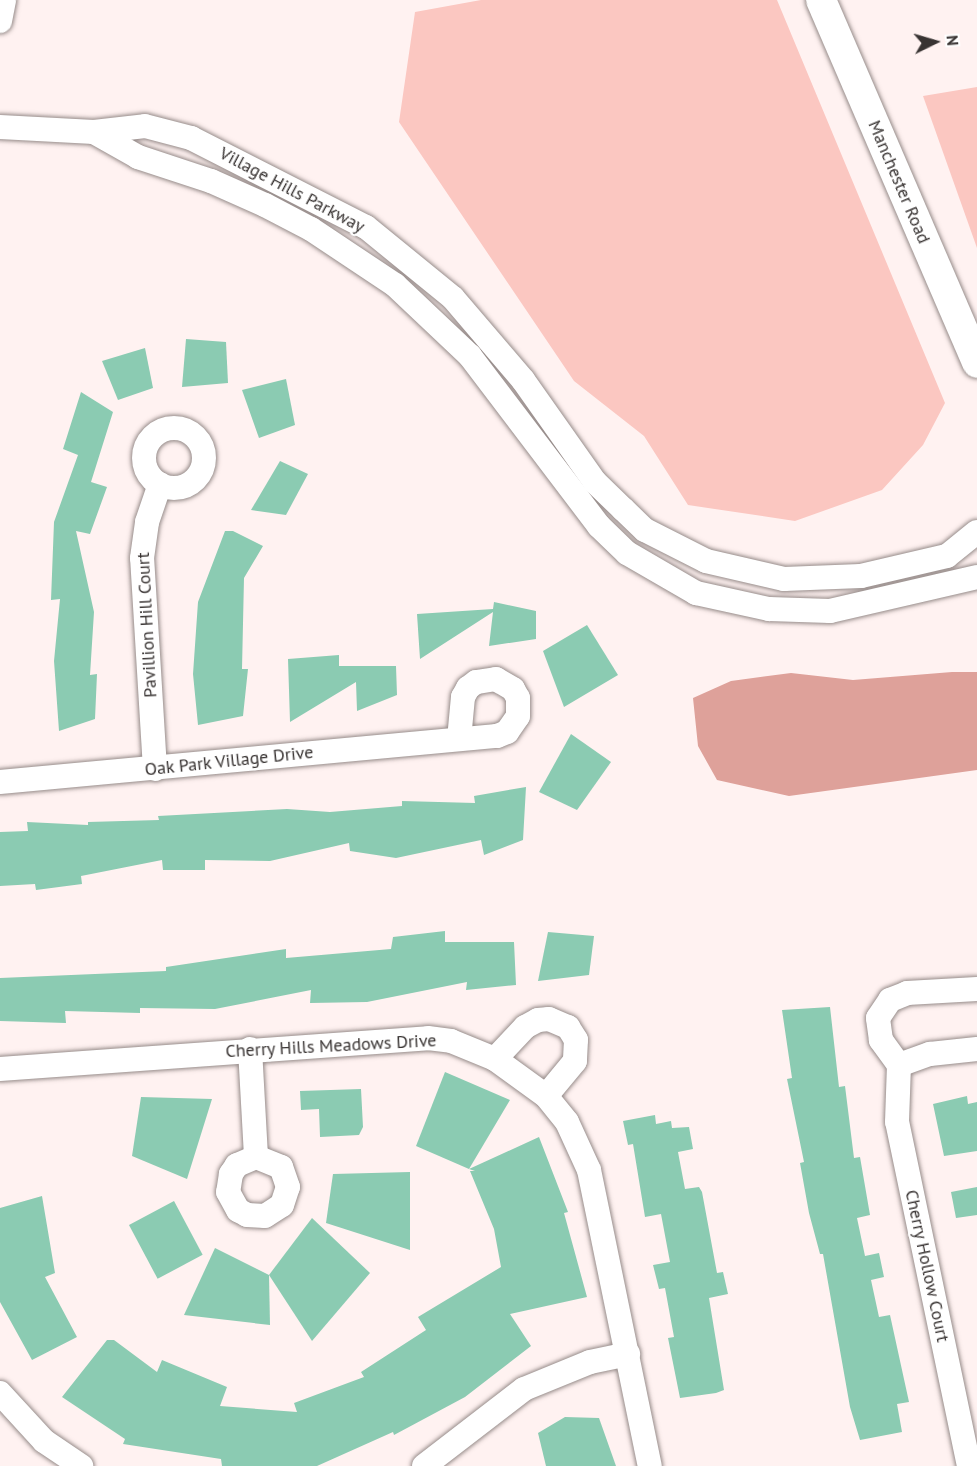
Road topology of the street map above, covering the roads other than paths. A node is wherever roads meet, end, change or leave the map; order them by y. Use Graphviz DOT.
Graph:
graph roads {
  1 [pos="4,0"];
  2 [pos="821,0"];
  3 [pos="0,21"];
  4 [pos="0,127"];
  5 [pos="94,132"];
  6 [pos="977,363"];
  7 [pos="595,482"];
  8 [pos="160,484"];
  9 [pos="575,498"];
  10 [pos="977,532"];
  11 [pos="977,577"];
  12 [pos="459,739"];
  13 [pos="155,769"];
  14 [pos="0,782"];
  15 [pos="977,989"];
  16 [pos="250,1049"];
  17 [pos="977,1049"];
  18 [pos="495,1059"];
  19 [pos="899,1065"];
  20 [pos="0,1069"];
  21 [pos="546,1096"];
  22 [pos="256,1157"];
  23 [pos="628,1354"];
  24 [pos="0,1393"];
  25 [pos="81,1466"];
  26 [pos="424,1466"];
  27 [pos="650,1466"];
  28 [pos="969,1466"];
  1 -- 3 [label="street"];
  2 -- 6 [label="street, Manchester Road"];
  4 -- 5 [label="street, Village Hills Parkway"];
  5 -- 7 [label="street, Village Hills Parkway"];
  5 -- 9 [label="street, Village Hills Parkway"];
  7 -- 9 [label="street"];
  7 -- 10 [label="street, Village Hills Parkway"];
  8 -- 13 [label="street, Pavillion Hill Court"];
  9 -- 11 [label="street, Village Hills Parkway"];
  12 -- 13 [label="street, Oak Park Village Drive"];
  13 -- 14 [label="street, Oak Park Village Drive"];
  15 -- 19 [label="street"];
  16 -- 18 [label="street, Cherry Hills Meadows Drive"];
  16 -- 20 [label="street, Cherry Hills Meadows Drive"];
  16 -- 22 [label="street"];
  17 -- 19 [label="street"];
  18 -- 21 [label="street, Cherry Hills Meadows Drive"];
  18 -- 21 [label="street"];
  19 -- 28 [label="street, Cherry Hollow Court"];
  21 -- 23 [label="street, Cherry Hills Meadows Drive"];
  23 -- 26 [label="street"];
  23 -- 27 [label="street, Cherry Hills Meadows Drive"];
  24 -- 25 [label="street"];
}
